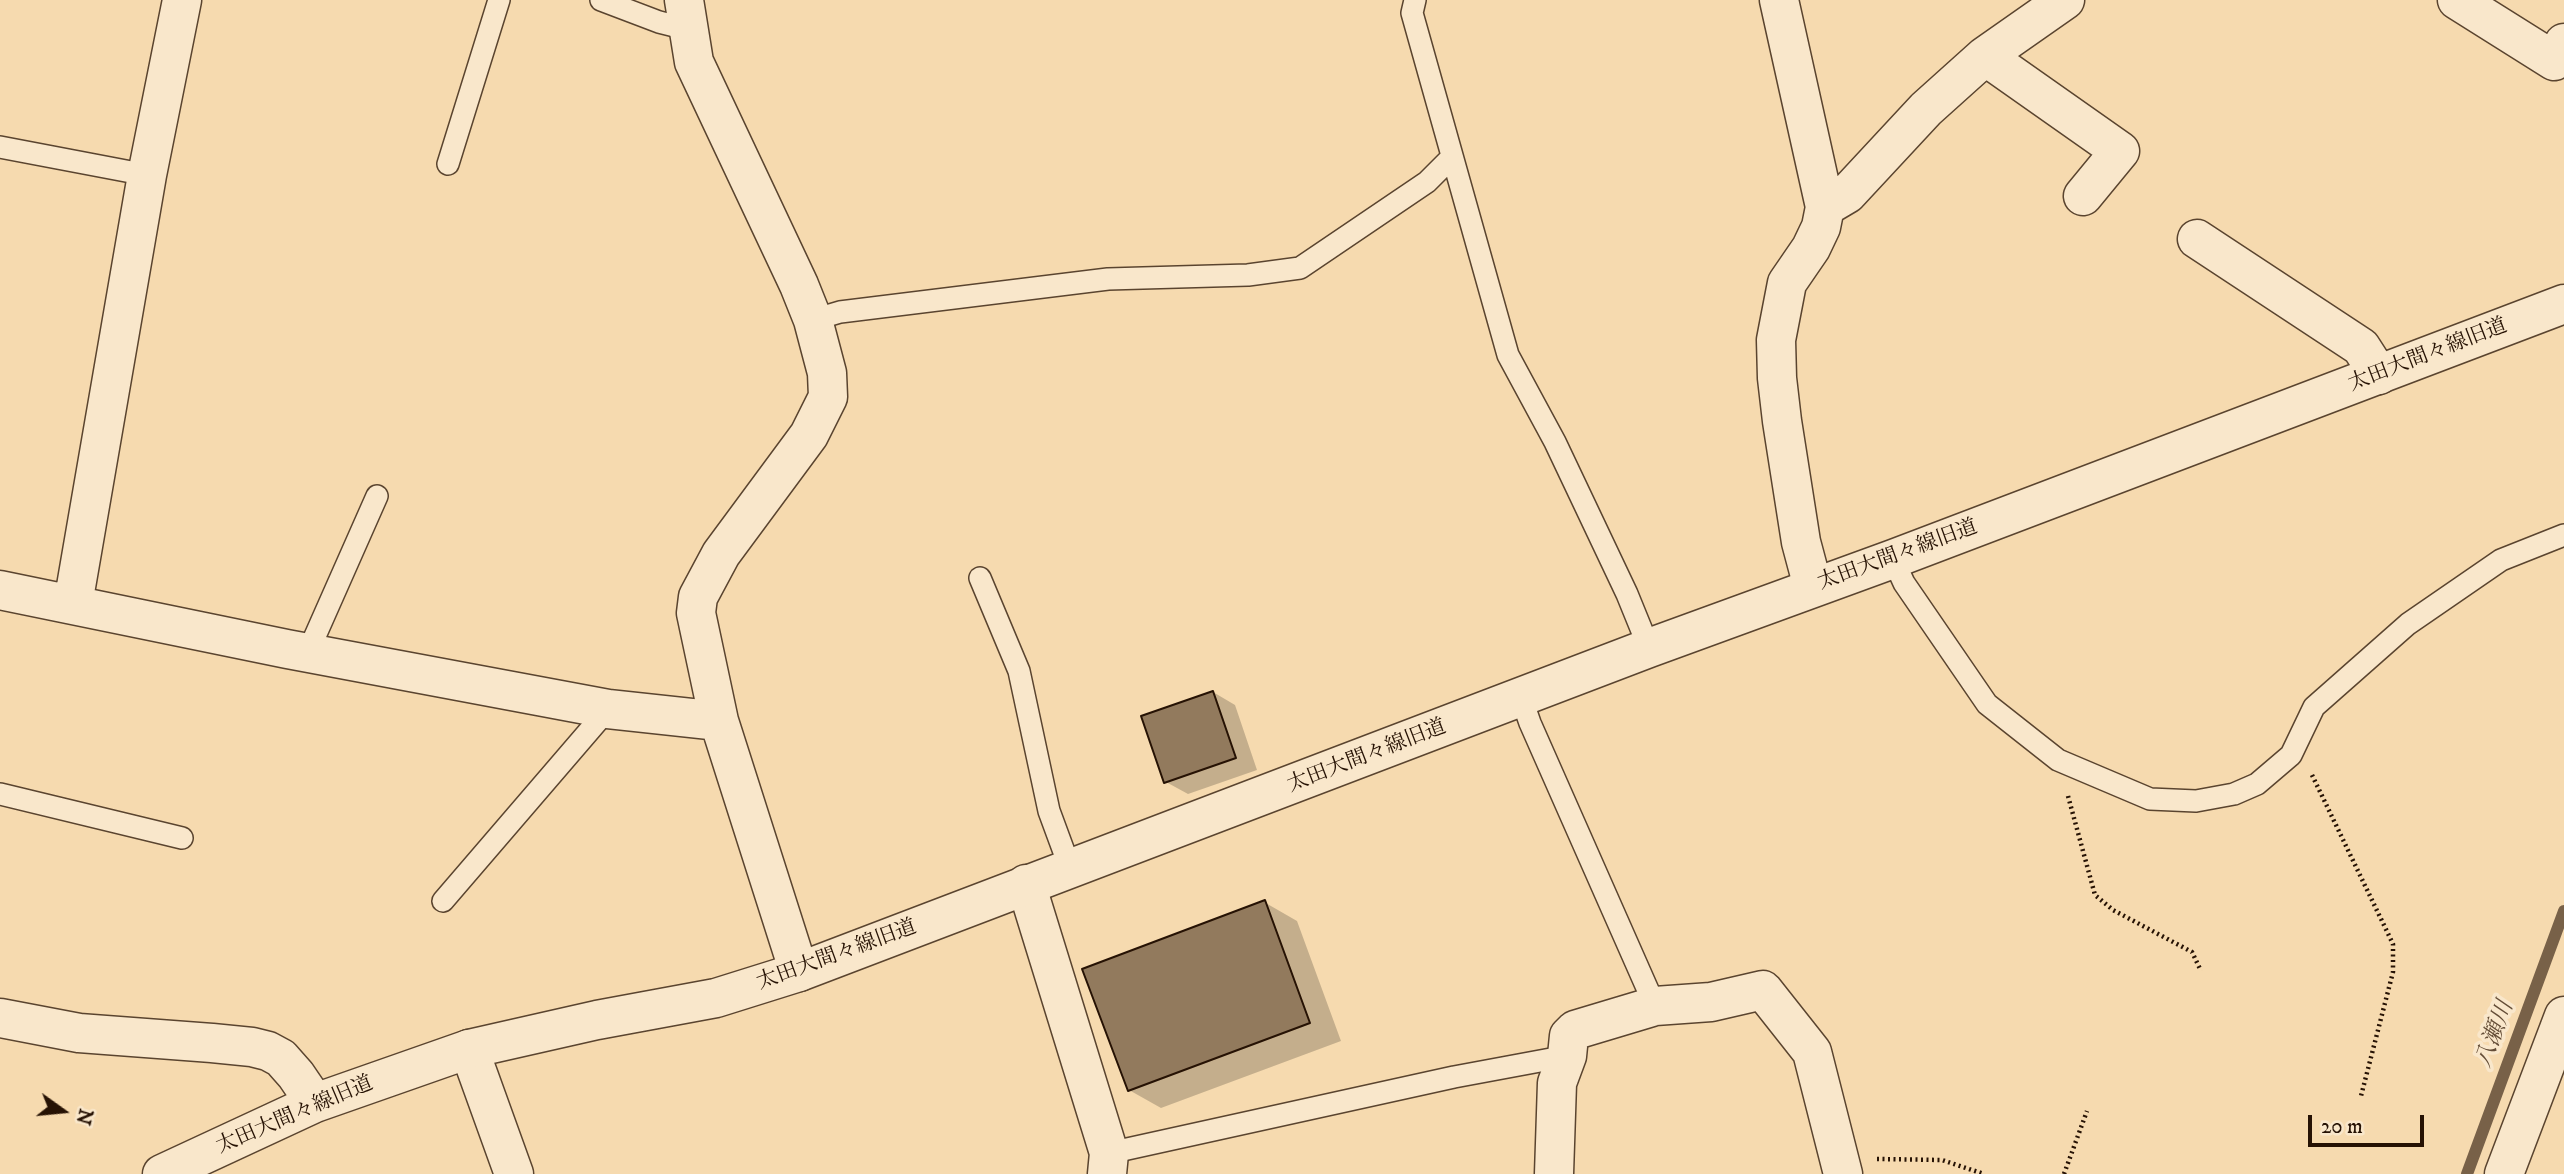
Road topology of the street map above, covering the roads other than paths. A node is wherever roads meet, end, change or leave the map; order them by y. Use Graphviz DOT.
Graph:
graph roads {
  1 [pos="182,0"];
  2 [pos="499,0"];
  3 [pos="601,0"];
  4 [pos="1415,0"];
  5 [pos="1779,0"];
  6 [pos="2064,0"];
  7 [pos="2457,0"];
  8 [pos="685,14"];
  9 [pos="2564,43"];
  10 [pos="1985,56"];
  11 [pos="0,146"];
  12 [pos="1452,157"];
  13 [pos="448,164"];
  14 [pos="147,175"];
  15 [pos="2083,196"];
  16 [pos="1825,207"];
  17 [pos="2197,239"];
  18 [pos="2564,304"];
  19 [pos="813,320"];
  20 [pos="2379,375"];
  21 [pos="377,496"];
  22 [pos="2564,535"];
  23 [pos="1893,559"];
  24 [pos="980,578"];
  25 [pos="1813,587"];
  26 [pos="0,590"];
  27 [pos="73,604"];
  28 [pos="1649,648"];
  29 [pos="308,652"];
  30 [pos="1521,697"];
  31 [pos="608,709"];
  32 [pos="719,721"];
  33 [pos="0,794"];
  34 [pos="182,838"];
  35 [pos="1070,868"];
  36 [pos="1026,884"];
  37 [pos="443,901"];
  38 [pos="799,972"];
  39 [pos="1655,1006"];
  40 [pos="2564,1016"];
  41 [pos="0,1018"];
  42 [pos="469,1049"];
  43 [pos="1567,1056"];
  44 [pos="315,1103"];
  45 [pos="1108,1163"];
  46 [pos="1842,1167"];
  47 [pos="162,1174"];
  48 [pos="514,1174"];
  49 [pos="1553,1174"];
  50 [pos="2504,1174"];
  1 -- 14 [label="street"];
  2 -- 13 [label="lane"];
  3 -- 8 [label="lane"];
  4 -- 12 [label="lane"];
  5 -- 16 [label="street"];
  6 -- 10 [label="street"];
  7 -- 9 [label="street"];
  8 -- 19 [label="street"];
  10 -- 15 [label="street"];
  10 -- 16 [label="street"];
  11 -- 14 [label="lane"];
  12 -- 19 [label="lane"];
  12 -- 28 [label="lane"];
  14 -- 27 [label="street"];
  16 -- 25 [label="street"];
  17 -- 20 [label="street"];
  18 -- 20 [label="street, 太田大間々線旧道"];
  19 -- 32 [label="street"];
  20 -- 23 [label="street, 太田大間々線旧道"];
  21 -- 29 [label="lane"];
  22 -- 23 [label="lane"];
  23 -- 25 [label="street, 太田大間々線旧道"];
  24 -- 35 [label="lane"];
  25 -- 28 [label="street, 太田大間々線旧道"];
  26 -- 27 [label="street"];
  27 -- 29 [label="street"];
  28 -- 30 [label="street, 太田大間々線旧道"];
  29 -- 31 [label="street"];
  30 -- 35 [label="street, 太田大間々線旧道"];
  30 -- 39 [label="lane"];
  31 -- 32 [label="street"];
  31 -- 37 [label="lane"];
  32 -- 38 [label="street"];
  33 -- 34 [label="lane"];
  35 -- 36 [label="street, 太田大間々線旧道"];
  36 -- 38 [label="street, 太田大間々線旧道"];
  36 -- 45 [label="street"];
  38 -- 42 [label="street, 太田大間々線旧道"];
  39 -- 43 [label="street"];
  39 -- 46 [label="street"];
  40 -- 50 [label="street"];
  41 -- 44 [label="street"];
  42 -- 44 [label="street, 太田大間々線旧道"];
  42 -- 48 [label="street"];
  43 -- 45 [label="lane"];
  43 -- 49 [label="street"];
  44 -- 47 [label="street, 太田大間々線旧道"];
}
